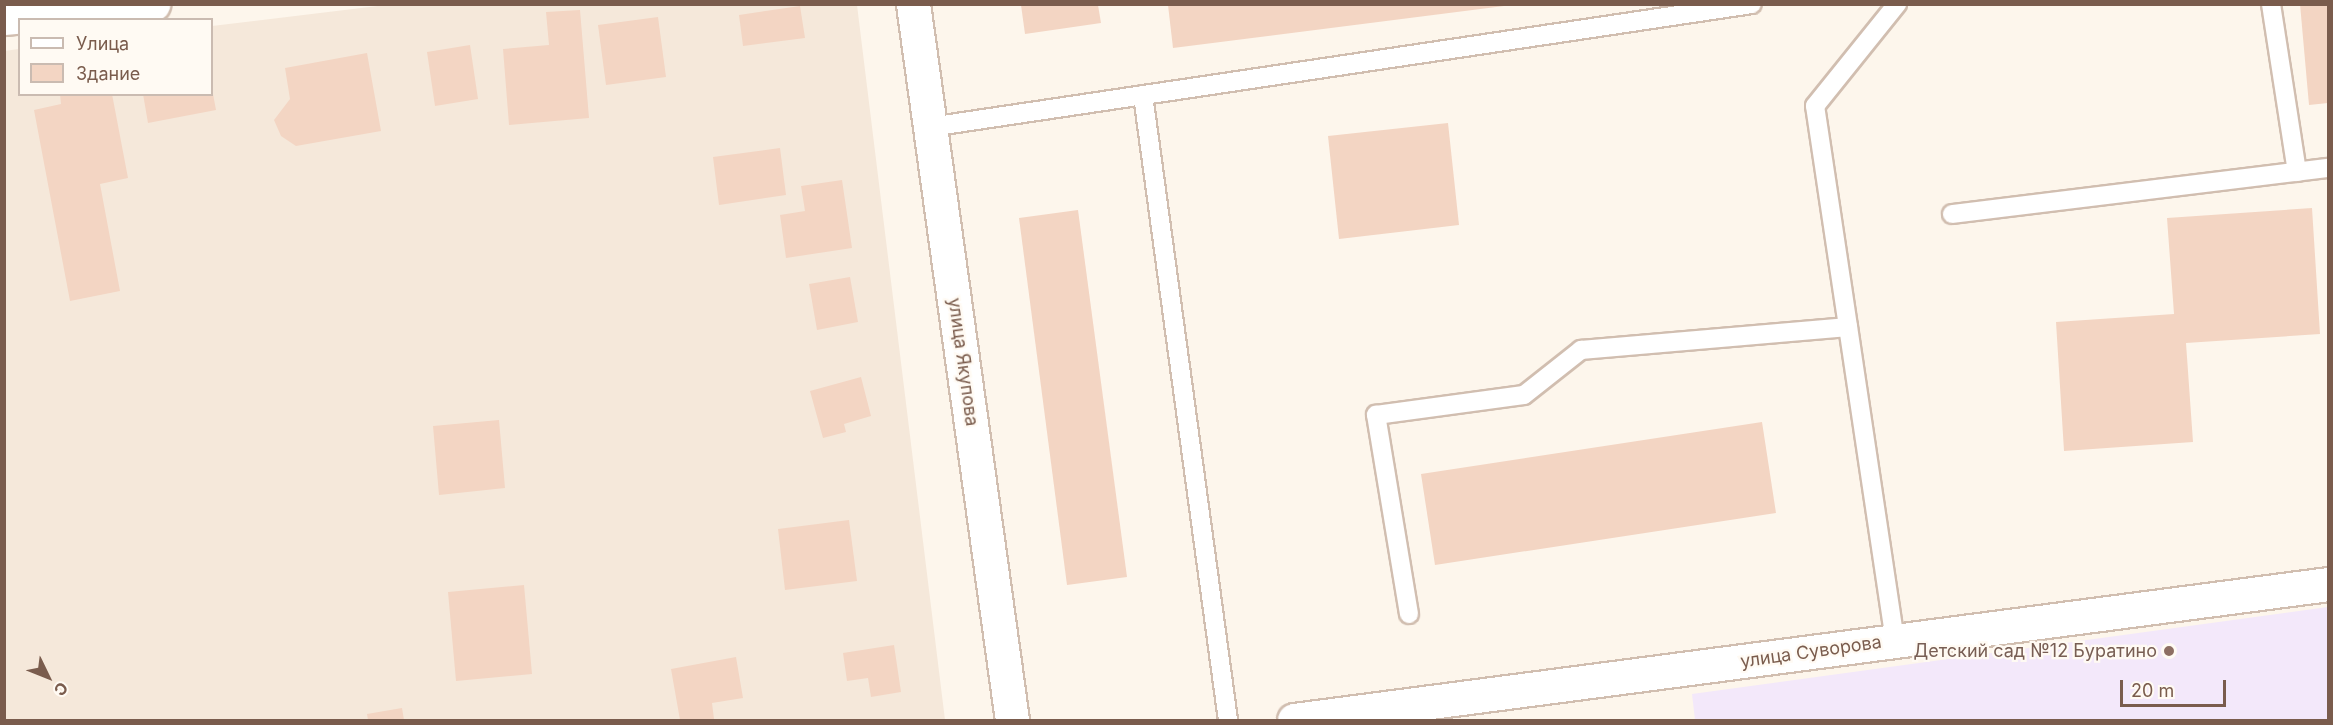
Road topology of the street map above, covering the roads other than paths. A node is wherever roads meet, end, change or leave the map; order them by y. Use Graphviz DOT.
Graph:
graph roads {
  1 [pos="153,4"];
  2 [pos="913,4"];
  3 [pos="1752,4"];
  4 [pos="1897,4"];
  5 [pos="2271,4"];
  6 [pos="4,18"];
  7 [pos="1143,95"];
  8 [pos="930,127"];
  9 [pos="2328,168"];
  10 [pos="2297,172"];
  11 [pos="1952,214"];
  12 [pos="1848,327"];
  13 [pos="2328,584"];
  14 [pos="1409,614"];
  15 [pos="1895,641"];
  16 [pos="1012,720"];
  17 [pos="1228,720"];
  18 [pos="1294,720"];
  1 -- 6 [label="street"];
  2 -- 8 [label="street, улица Якупова"];
  3 -- 7 [label="lane"];
  4 -- 12 [label="lane"];
  5 -- 10 [label="lane"];
  7 -- 8 [label="lane"];
  7 -- 17 [label="lane"];
  8 -- 16 [label="street, улица Якупова"];
  9 -- 10 [label="lane"];
  10 -- 11 [label="lane"];
  12 -- 14 [label="lane"];
  12 -- 15 [label="lane"];
  13 -- 15 [label="street, улица Суворова"];
  15 -- 18 [label="street, улица Суворова"];
}
